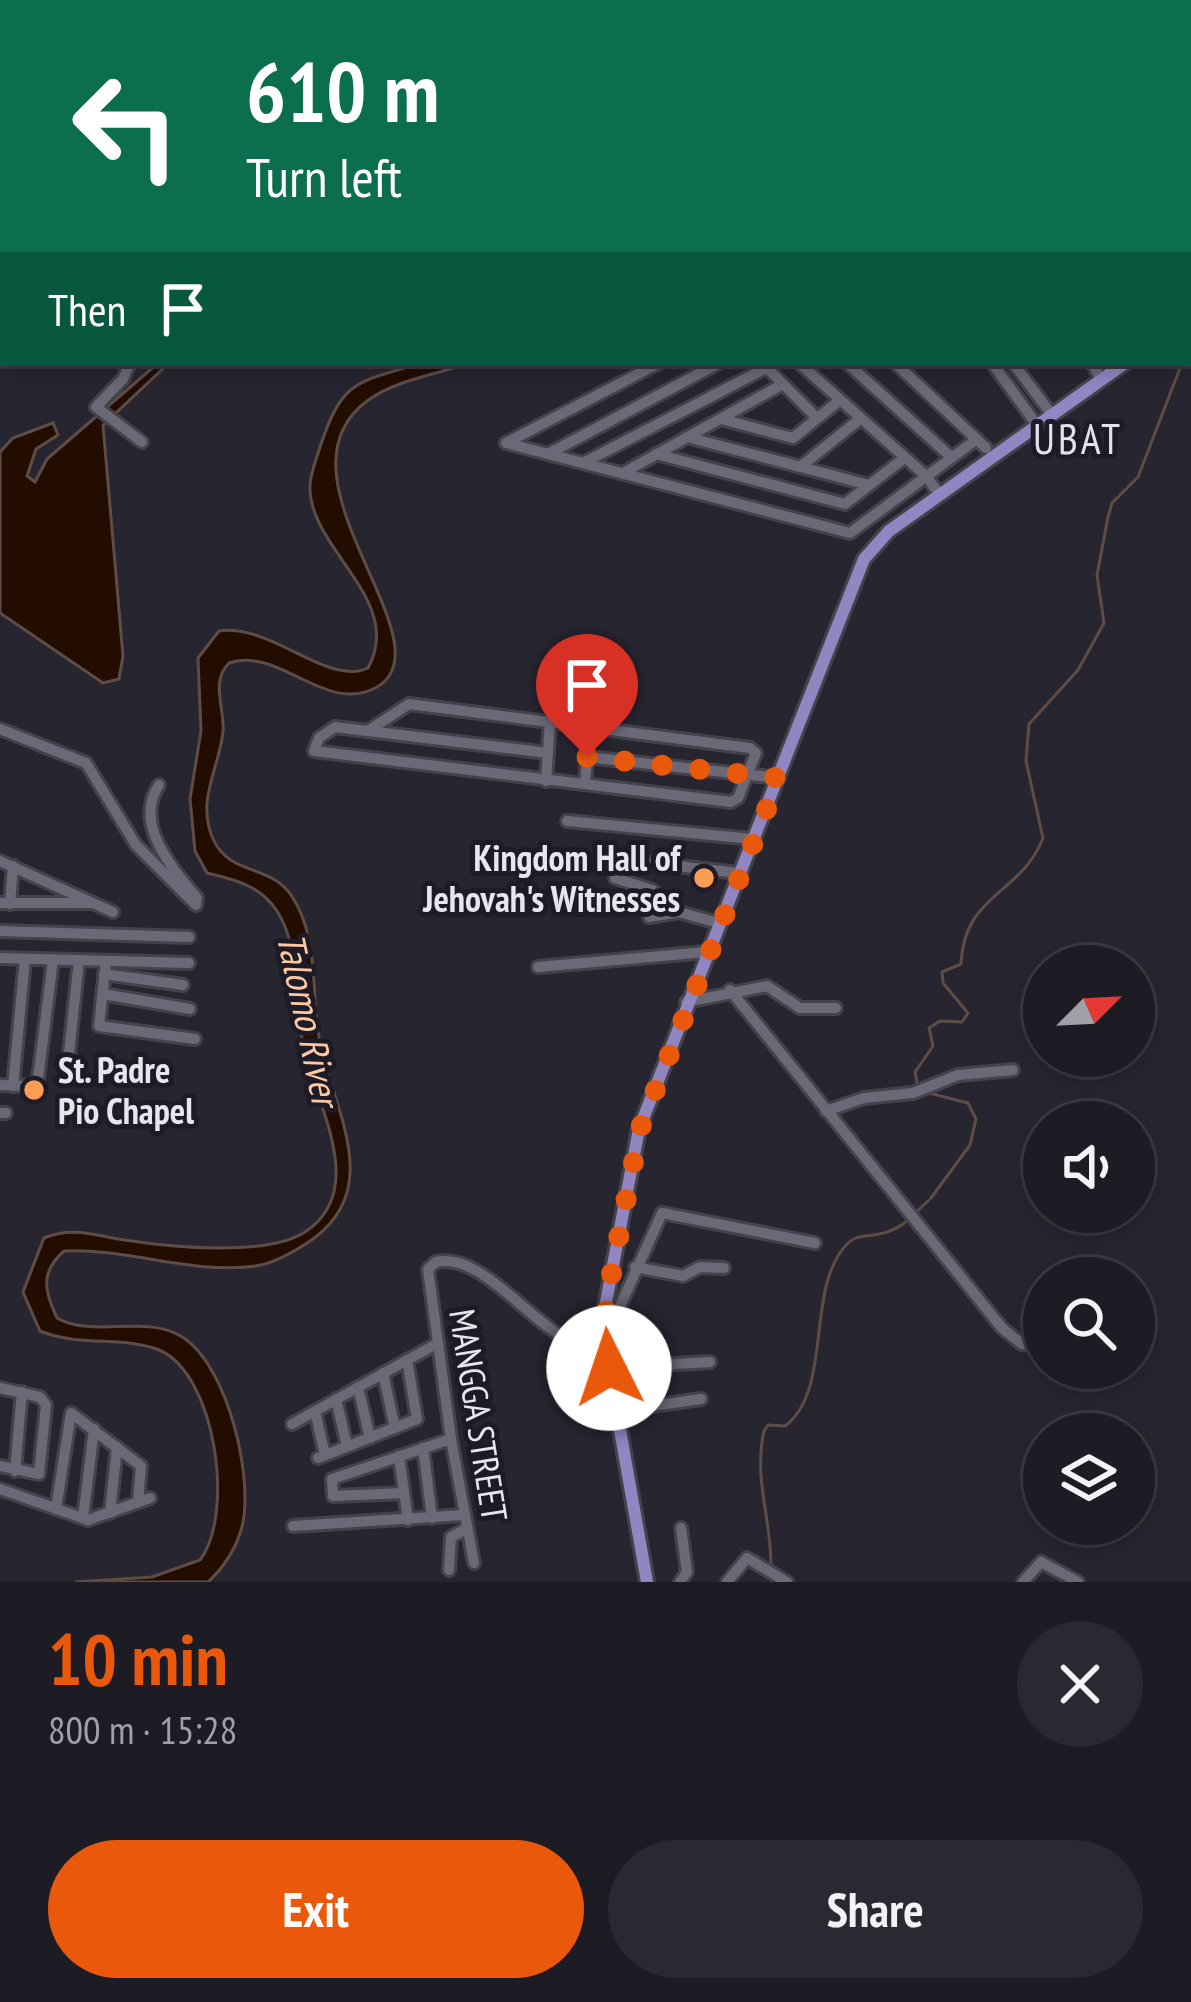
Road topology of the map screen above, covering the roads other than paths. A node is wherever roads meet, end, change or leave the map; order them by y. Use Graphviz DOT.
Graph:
graph roads {
  1 [pos="129,366"];
  2 [pos="653,366"];
  3 [pos="713,366"];
  4 [pos="762,366"];
  5 [pos="765,366"];
  6 [pos="802,366"];
  7 [pos="851,366"];
  8 [pos="898,366"];
  9 [pos="994,366"];
  10 [pos="1015,366"];
  11 [pos="1094,366"];
  12 [pos="1121,366"];
  13 [pos="1102,380"];
  14 [pos="783,384"];
  15 [pos="840,400"];
  16 [pos="1052,415"];
  17 [pos="818,418"];
  18 [pos="720,419"];
  19 [pos="860,419"];
  20 [pos="1037,425"];
  21 [pos="687,437"];
  22 [pos="142,442"];
  23 [pos="548,454"];
  24 [pos="656,454"];
  25 [pos="951,457"];
  26 [pos="904,459"];
  27 [pos="582,463"];
  28 [pos="800,466"];
  29 [pos="622,473"];
  30 [pos="923,477"];
  31 [pos="869,485"];
  32 [pos="938,497"];
  33 [pos="550,722"];
  34 [pos="590,727"];
  35 [pos="0,729"];
  36 [pos="368,731"];
  37 [pos="548,753"];
  38 [pos="587,757"];
  39 [pos="748,775"];
  40 [pos="779,778"];
  41 [pos="546,781"];
  42 [pos="585,784"];
  43 [pos="159,785"];
  44 [pos="567,821"];
  45 [pos="753,839"];
  46 [pos="624,860"];
  47 [pos="6,863"];
  48 [pos="739,873"];
  49 [pos="41,878"];
  50 [pos="615,878"];
  51 [pos="69,890"];
  52 [pos="5,903"];
  53 [pos="92,903"];
  54 [pos="39,904"];
  55 [pos="68,905"];
  56 [pos="113,912"];
  57 [pos="680,912"];
  58 [pos="649,917"];
  59 [pos="718,923"];
  60 [pos="0,931"];
  61 [pos="58,933"];
  62 [pos="190,937"];
  63 [pos="706,952"];
  64 [pos="0,958"];
  65 [pos="25,959"];
  66 [pos="55,960"];
  67 [pos="79,960"];
  68 [pos="189,963"];
  69 [pos="538,967"];
  70 [pos="105,968"];
  71 [pos="183,985"];
  72 [pos="730,991"];
  73 [pos="103,994"];
  74 [pos="686,1002"];
  75 [pos="836,1008"];
  76 [pos="190,1010"];
  77 [pos="195,1039"];
  78 [pos="69,1053"];
  79 [pos="1012,1070"];
  80 [pos="6,1085"];
  81 [pos="826,1111"];
  82 [pos="815,1243"];
  83 [pos="634,1267"];
  84 [pos="724,1268"];
  85 [pos="604,1323"];
  86 [pos="438,1343"];
  87 [pos="1023,1344"];
  88 [pos="606,1351"];
  89 [pos="407,1360"];
  90 [pos="710,1362"];
  91 [pos="609,1368"];
  92 [pos="383,1373"];
  93 [pos="358,1387"];
  94 [pos="0,1388"];
  95 [pos="22,1392"];
  96 [pos="336,1399"];
  97 [pos="701,1399"];
  98 [pos="315,1411"];
  99 [pos="616,1411"];
  100 [pos="292,1424"];
  101 [pos="395,1428"];
  102 [pos="94,1429"];
  103 [pos="370,1438"];
  104 [pos="451,1439"];
  105 [pos="347,1446"];
  106 [pos="118,1447"];
  107 [pos="423,1448"];
  108 [pos="399,1456"];
  109 [pos="0,1466"];
  110 [pos="14,1471"];
  111 [pos="0,1489"];
  112 [pos="404,1493"];
  113 [pos="56,1509"];
  114 [pos="110,1513"];
  115 [pos="83,1518"];
  116 [pos="432,1518"];
  117 [pos="408,1520"];
  118 [pos="464,1522"];
  119 [pos="293,1526"];
  120 [pos="681,1528"];
  121 [pos="474,1563"];
  122 [pos="449,1570"];
  123 [pos="1061,1578"];
  124 [pos="647,1582"];
  125 [pos="680,1582"];
  126 [pos="728,1582"];
  127 [pos="787,1582"];
  128 [pos="1023,1582"];
  129 [pos="1078,1582"];
  1 -- 22 [label="street"];
  2 -- 23 [label="street"];
  3 -- 23 [label="street"];
  4 -- 27 [label="street"];
  5 -- 14 [label="street"];
  6 -- 15 [label="street"];
  7 -- 25 [label="street"];
  8 -- 25 [label="street"];
  9 -- 20 [label="street"];
  10 -- 16 [label="street"];
  11 -- 13 [label="street"];
  12 -- 13 [label="main road"];
  13 -- 16 [label="main road"];
  14 -- 17 [label="street"];
  14 -- 18 [label="street"];
  15 -- 17 [label="street"];
  15 -- 19 [label="street"];
  16 -- 20 [label="main road"];
  17 -- 18 [label="street"];
  18 -- 21 [label="street"];
  19 -- 26 [label="street"];
  19 -- 28 [label="street"];
  20 -- 32 [label="main road"];
  21 -- 24 [label="street"];
  21 -- 28 [label="street"];
  23 -- 27 [label="street"];
  24 -- 29 [label="street"];
  24 -- 31 [label="street"];
  25 -- 30 [label="street"];
  26 -- 30 [label="street"];
  26 -- 31 [label="street"];
  27 -- 29 [label="street"];
  28 -- 31 [label="street"];
  29 -- 30 [label="street"];
  30 -- 32 [label="street"];
  32 -- 40 [label="main road"];
  33 -- 34 [label="street"];
  33 -- 36 [label="street"];
  33 -- 37 [label="street"];
  34 -- 38 [label="street"];
  34 -- 39 [label="street"];
  35 -- 43 [label="street"];
  36 -- 37 [label="street"];
  36 -- 41 [label="street"];
  37 -- 41 [label="street"];
  38 -- 39 [label="street"];
  38 -- 42 [label="street"];
  39 -- 40 [label="street"];
  39 -- 42 [label="street"];
  40 -- 45 [label="main road"];
  41 -- 42 [label="street"];
  44 -- 45 [label="street"];
  45 -- 48 [label="main road"];
  46 -- 48 [label="street"];
  47 -- 49 [label="street"];
  47 -- 52 [label="street"];
  48 -- 59 [label="main road"];
  49 -- 51 [label="street"];
  49 -- 54 [label="street"];
  50 -- 57 [label="street"];
  51 -- 53 [label="street"];
  51 -- 55 [label="street"];
  52 -- 54 [label="street"];
  53 -- 55 [label="street"];
  53 -- 56 [label="street"];
  54 -- 55 [label="street"];
  57 -- 58 [label="street"];
  57 -- 59 [label="street"];
  59 -- 63 [label="main road"];
  60 -- 61 [label="street"];
  61 -- 62 [label="street"];
  61 -- 66 [label="street"];
  63 -- 69 [label="street"];
  63 -- 74 [label="main road"];
  64 -- 65 [label="street"];
  65 -- 66 [label="street"];
  65 -- 80 [label="street"];
  66 -- 67 [label="street"];
  66 -- 80 [label="street"];
  67 -- 70 [label="street"];
  67 -- 78 [label="street"];
  68 -- 70 [label="street"];
  70 -- 71 [label="street"];
  70 -- 73 [label="street"];
  72 -- 74 [label="street"];
  72 -- 75 [label="street"];
  72 -- 81 [label="street"];
  73 -- 76 [label="street"];
  73 -- 77 [label="street"];
  74 -- 85 [label="main road"];
  79 -- 81 [label="street"];
  81 -- 87 [label="street"];
  82 -- 83 [label="street"];
  83 -- 84 [label="street"];
  83 -- 85 [label="street"];
  85 -- 88 [label="main road"];
  86 -- 88 [label="street, MANGGA STREET"];
  86 -- 89 [label="street"];
  86 -- 104 [label="street, MANGGA STREET"];
  88 -- 91 [label="main road"];
  89 -- 92 [label="street"];
  89 -- 101 [label="street"];
  90 -- 91 [label="street"];
  91 -- 99 [label="main road"];
  92 -- 93 [label="street"];
  92 -- 101 [label="street"];
  93 -- 96 [label="street"];
  93 -- 103 [label="street"];
  94 -- 95 [label="street"];
  95 -- 110 [label="street"];
  95 -- 110 [label="street"];
  96 -- 98 [label="street"];
  96 -- 105 [label="street"];
  97 -- 99 [label="street"];
  98 -- 100 [label="street"];
  98 -- 105 [label="street"];
  99 -- 124 [label="main road"];
  101 -- 103 [label="street"];
  102 -- 106 [label="street"];
  102 -- 113 [label="street"];
  102 -- 115 [label="street"];
  103 -- 105 [label="street"];
  104 -- 107 [label="street"];
  104 -- 118 [label="street, MANGGA STREET"];
  106 -- 114 [label="street"];
  106 -- 114 [label="street"];
  107 -- 108 [label="street"];
  107 -- 116 [label="street"];
  108 -- 112 [label="street"];
  108 -- 112 [label="street"];
  109 -- 110 [label="street"];
  111 -- 113 [label="street"];
  112 -- 117 [label="street"];
  113 -- 115 [label="street"];
  114 -- 115 [label="street"];
  116 -- 117 [label="street"];
  116 -- 118 [label="street"];
  117 -- 119 [label="street"];
  118 -- 121 [label="street, MANGGA STREET"];
  118 -- 122 [label="street"];
  120 -- 125 [label="street"];
  123 -- 128 [label="street"];
  123 -- 129 [label="street"];
  126 -- 127 [label="street"];
}
